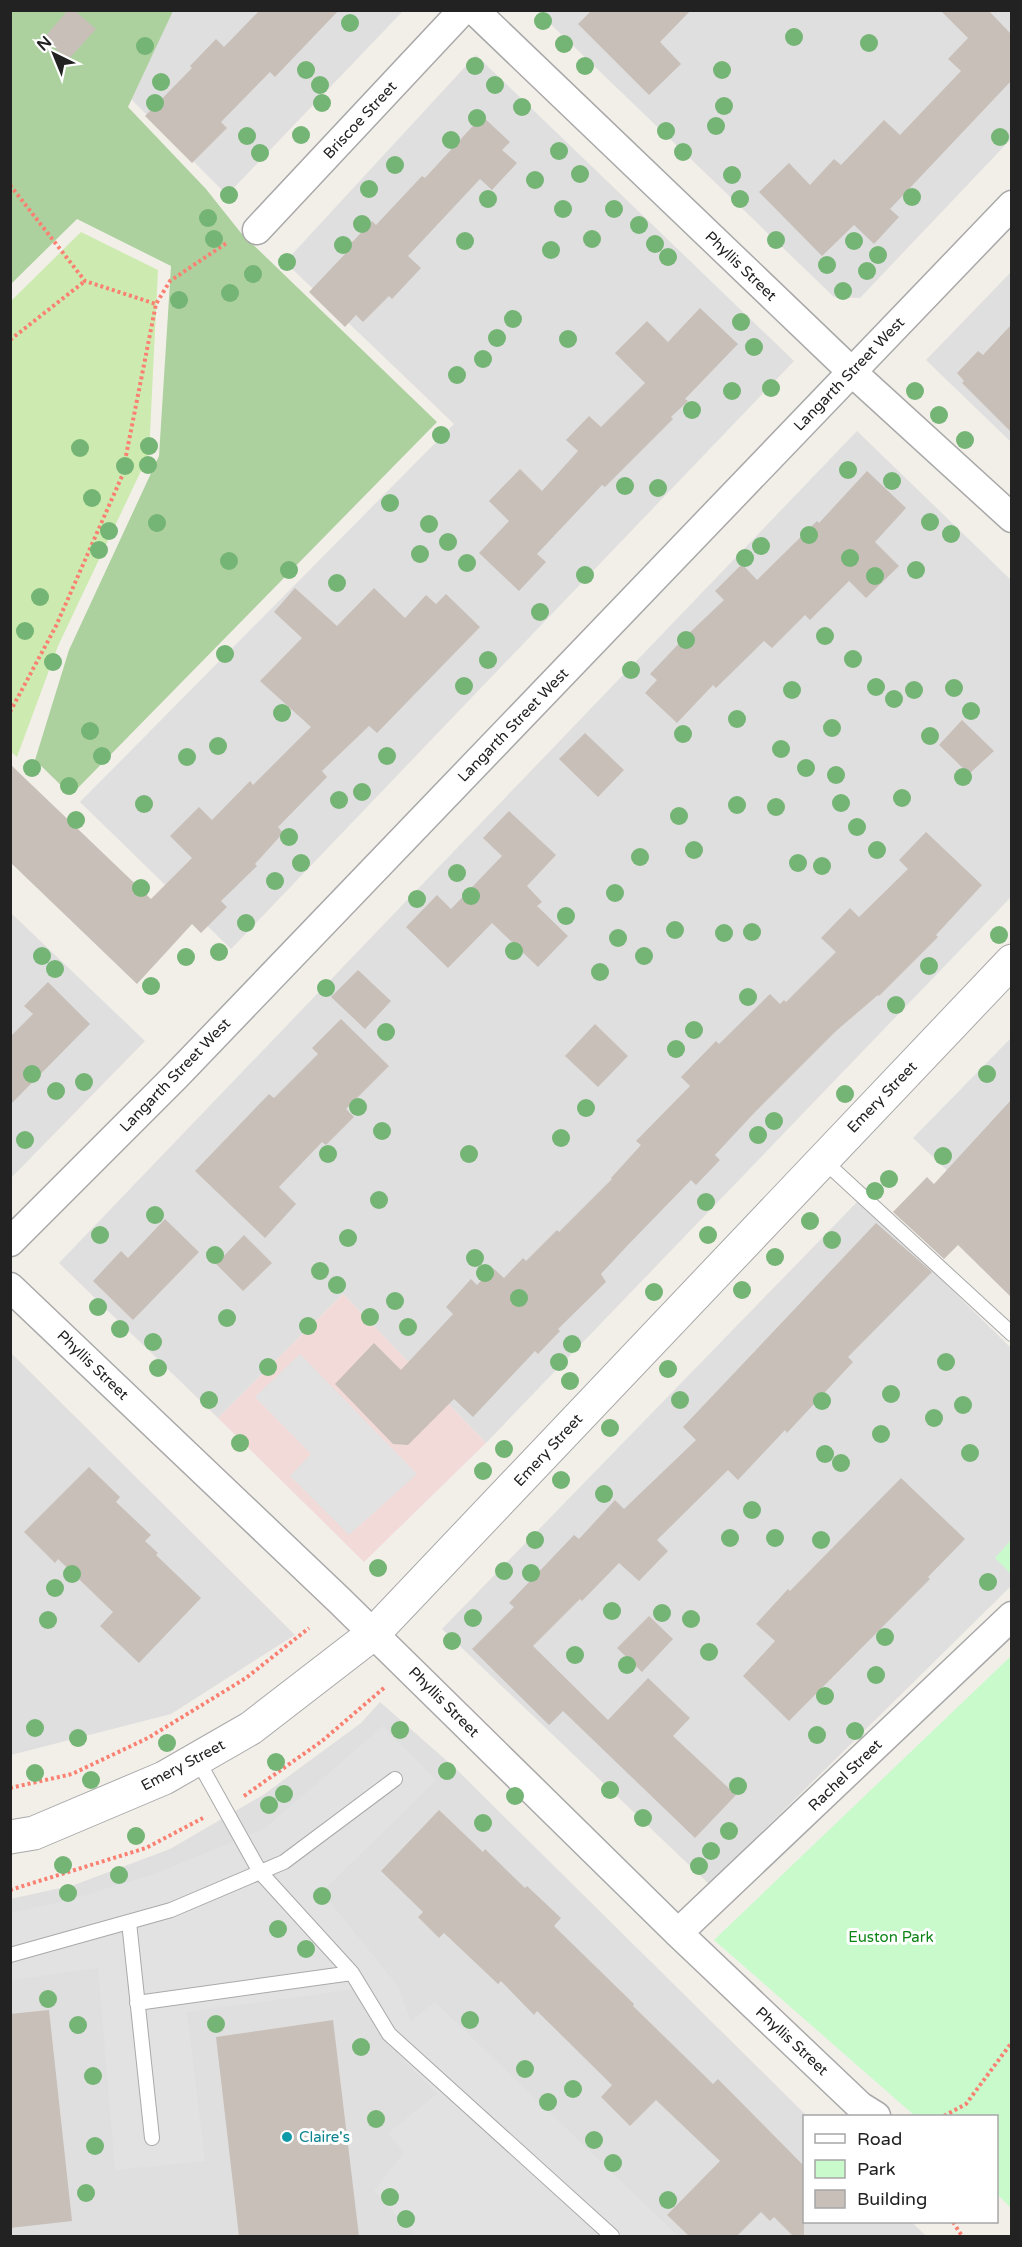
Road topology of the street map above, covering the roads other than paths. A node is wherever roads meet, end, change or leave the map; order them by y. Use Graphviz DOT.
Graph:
graph roads {
  1 [pos="463,10"];
  2 [pos="474,10"];
  3 [pos="1011,205"];
  4 [pos="257,230"];
  5 [pos="852,372"];
  6 [pos="1011,518"];
  7 [pos="1011,961"];
  8 [pos="823,1160"];
  9 [pos="10,1242"];
  10 [pos="10,1287"];
  11 [pos="1011,1334"];
  12 [pos="1011,1616"];
  13 [pos="374,1633"];
  14 [pos="197,1759"];
  15 [pos="394,1779"];
  16 [pos="10,1837"];
  17 [pos="260,1872"];
  18 [pos="129,1922"];
  19 [pos="678,1933"];
  20 [pos="10,1955"];
  21 [pos="352,1973"];
  22 [pos="137,2003"];
  23 [pos="874,2115"];
  24 [pos="152,2138"];
  25 [pos="612,2236"];
  1 -- 4 [label="street, Briscoe Street"];
  2 -- 5 [label="street, Phyllis Street"];
  3 -- 5 [label="street, Langarth Street West"];
  5 -- 6 [label="street, Phyllis Street"];
  5 -- 9 [label="street, Langarth Street West"];
  7 -- 8 [label="street, Emery Street"];
  8 -- 11 [label="lane"];
  8 -- 13 [label="street, Emery Street"];
  10 -- 13 [label="street, Phyllis Street"];
  12 -- 19 [label="street, Rachel Street"];
  13 -- 14 [label="street, Emery Street"];
  13 -- 19 [label="street, Phyllis Street"];
  14 -- 16 [label="street, Emery Street"];
  14 -- 17 [label="lane"];
  15 -- 17 [label="lane"];
  17 -- 18 [label="lane"];
  17 -- 21 [label="lane"];
  18 -- 20 [label="lane"];
  18 -- 22 [label="lane"];
  19 -- 23 [label="street, Phyllis Street"];
  21 -- 22 [label="lane"];
  21 -- 25 [label="lane"];
  22 -- 24 [label="lane"];
}
